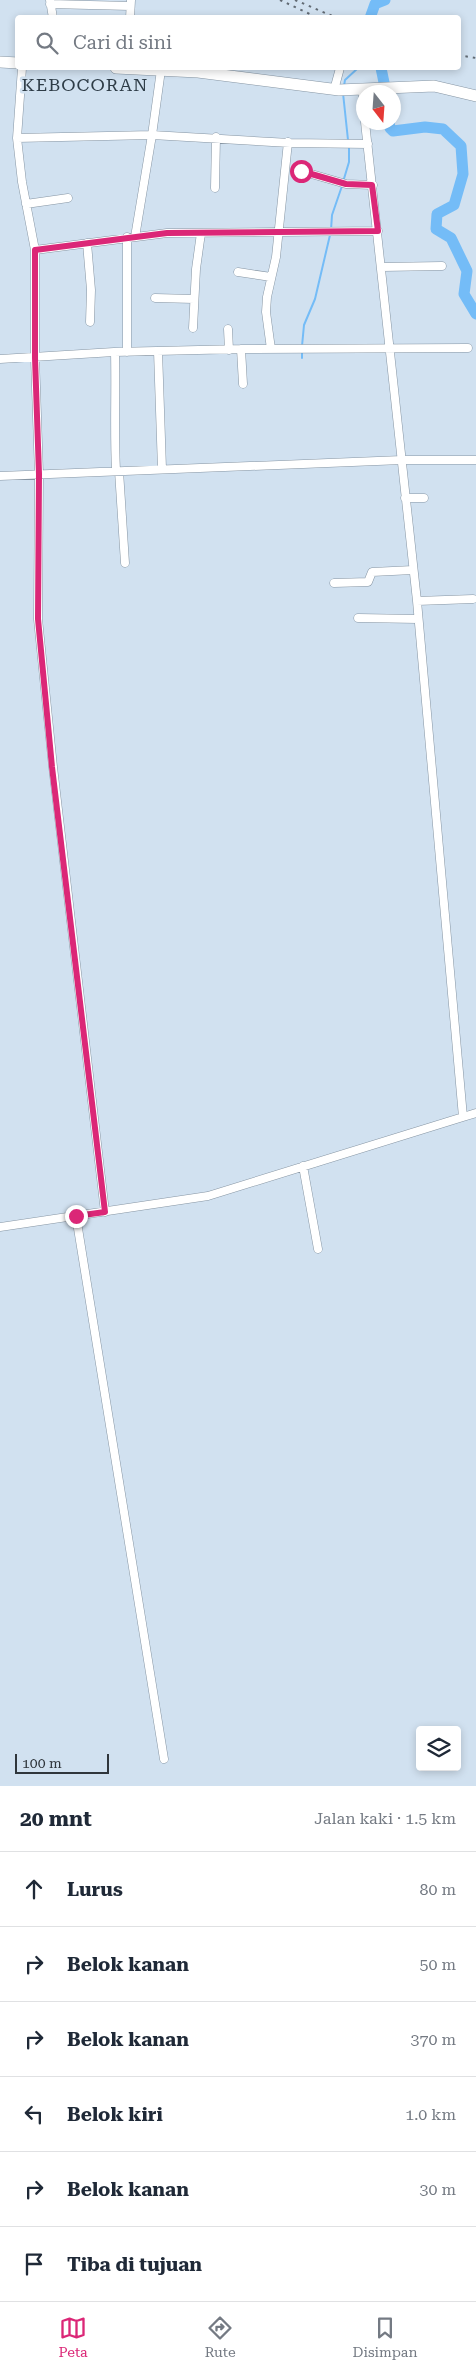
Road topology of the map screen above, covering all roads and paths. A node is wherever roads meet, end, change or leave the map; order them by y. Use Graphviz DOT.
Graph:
graph roads {
  1 [pos="50,2"];
  2 [pos="130,3"];
  3 [pos="52,15"];
  4 [pos="0,62"];
  5 [pos="15,63"];
  6 [pos="22,70"];
  7 [pos="161,70"];
  8 [pos="182,70"];
  9 [pos="340,70"];
  10 [pos="401,87"];
  11 [pos="340,90"];
  12 [pos="356,94"];
  13 [pos="476,96"];
  14 [pos="367,130"];
  15 [pos="152,135"];
  16 [pos="216,137"];
  17 [pos="18,138"];
  18 [pos="288,142"];
  19 [pos="368,144"];
  20 [pos="301,171"];
  21 [pos="372,185"];
  22 [pos="215,188"];
  23 [pos="68,198"];
  24 [pos="26,204"];
  25 [pos="378,231"];
  26 [pos="279,232"];
  27 [pos="201,233"];
  28 [pos="131,237"];
  29 [pos="87,243"];
  30 [pos="35,250"];
  31 [pos="442,266"];
  32 [pos="382,267"];
  33 [pos="238,272"];
  34 [pos="271,277"];
  35 [pos="155,298"];
  36 [pos="194,299"];
  37 [pos="90,322"];
  38 [pos="193,328"];
  39 [pos="228,329"];
  40 [pos="390,348"];
  41 [pos="468,348"];
  42 [pos="241,349"];
  43 [pos="271,349"];
  44 [pos="229,350"];
  45 [pos="158,351"];
  46 [pos="115,352"];
  47 [pos="127,352"];
  48 [pos="35,358"];
  49 [pos="0,359"];
  50 [pos="243,384"];
  51 [pos="402,460"];
  52 [pos="476,460"];
  53 [pos="162,469"];
  54 [pos="118,471"];
  55 [pos="39,474"];
  56 [pos="0,476"];
  57 [pos="405,498"];
  58 [pos="424,498"];
  59 [pos="125,563"];
  60 [pos="413,570"];
  61 [pos="334,583"];
  62 [pos="473,599"];
  63 [pos="417,601"];
  64 [pos="358,618"];
  65 [pos="418,619"];
  66 [pos="476,1113"];
  67 [pos="463,1117"];
  68 [pos="303,1166"];
  69 [pos="105,1212"];
  70 [pos="76,1216"];
  71 [pos="0,1227"];
  72 [pos="318,1249"];
  73 [pos="164,1759"];
  1 -- 2 [label="street"];
  1 -- 3 [label="street"];
  4 -- 5 [label="street"];
  6 -- 17 [label="street"];
  7 -- 15 [label="street"];
  8 -- 11 [label="street"];
  9 -- 11 [label="street"];
  10 -- 13 [label="street"];
  11 -- 12 [label="street"];
  14 -- 19 [label="street"];
  15 -- 16 [label="street"];
  15 -- 17 [label="street"];
  15 -- 28 [label="street"];
  16 -- 18 [label="street"];
  16 -- 22 [label="street"];
  17 -- 24 [label="street"];
  18 -- 19 [label="street"];
  18 -- 26 [label="street"];
  19 -- 21 [label="street"];
  20 -- 21 [label="street"];
  21 -- 25 [label="street"];
  23 -- 24 [label="street"];
  24 -- 30 [label="street"];
  25 -- 26 [label="street"];
  25 -- 32 [label="street"];
  26 -- 27 [label="street"];
  26 -- 34 [label="street"];
  27 -- 28 [label="street"];
  27 -- 36 [label="street"];
  28 -- 29 [label="street"];
  28 -- 47 [label="street"];
  29 -- 30 [label="street"];
  29 -- 37 [label="street"];
  30 -- 48 [label="street"];
  31 -- 32 [label="street"];
  32 -- 40 [label="street"];
  33 -- 34 [label="street"];
  34 -- 43 [label="street"];
  35 -- 36 [label="street"];
  36 -- 38 [label="street"];
  39 -- 44 [label="street"];
  40 -- 41 [label="street"];
  40 -- 43 [label="street"];
  40 -- 51 [label="street"];
  42 -- 43 [label="street"];
  42 -- 44 [label="street"];
  42 -- 50 [label="street"];
  44 -- 45 [label="street"];
  45 -- 47 [label="street"];
  45 -- 53 [label="street"];
  46 -- 47 [label="street"];
  46 -- 48 [label="street"];
  46 -- 54 [label="street"];
  48 -- 49 [label="street"];
  48 -- 55 [label="street"];
  51 -- 52 [label="street"];
  51 -- 53 [label="street"];
  51 -- 57 [label="street"];
  53 -- 54 [label="street"];
  54 -- 55 [label="street"];
  54 -- 59 [label="street"];
  55 -- 56 [label="street"];
  55 -- 69 [label="street"];
  57 -- 58 [label="street"];
  57 -- 60 [label="street"];
  60 -- 61 [label="street"];
  60 -- 63 [label="street"];
  62 -- 63 [label="street"];
  63 -- 65 [label="street"];
  64 -- 65 [label="street"];
  65 -- 67 [label="street"];
  66 -- 67 [label="street"];
  67 -- 68 [label="street"];
  68 -- 69 [label="street"];
  68 -- 72 [label="street"];
  69 -- 70 [label="street"];
  70 -- 71 [label="street"];
  70 -- 73 [label="street"];
}
